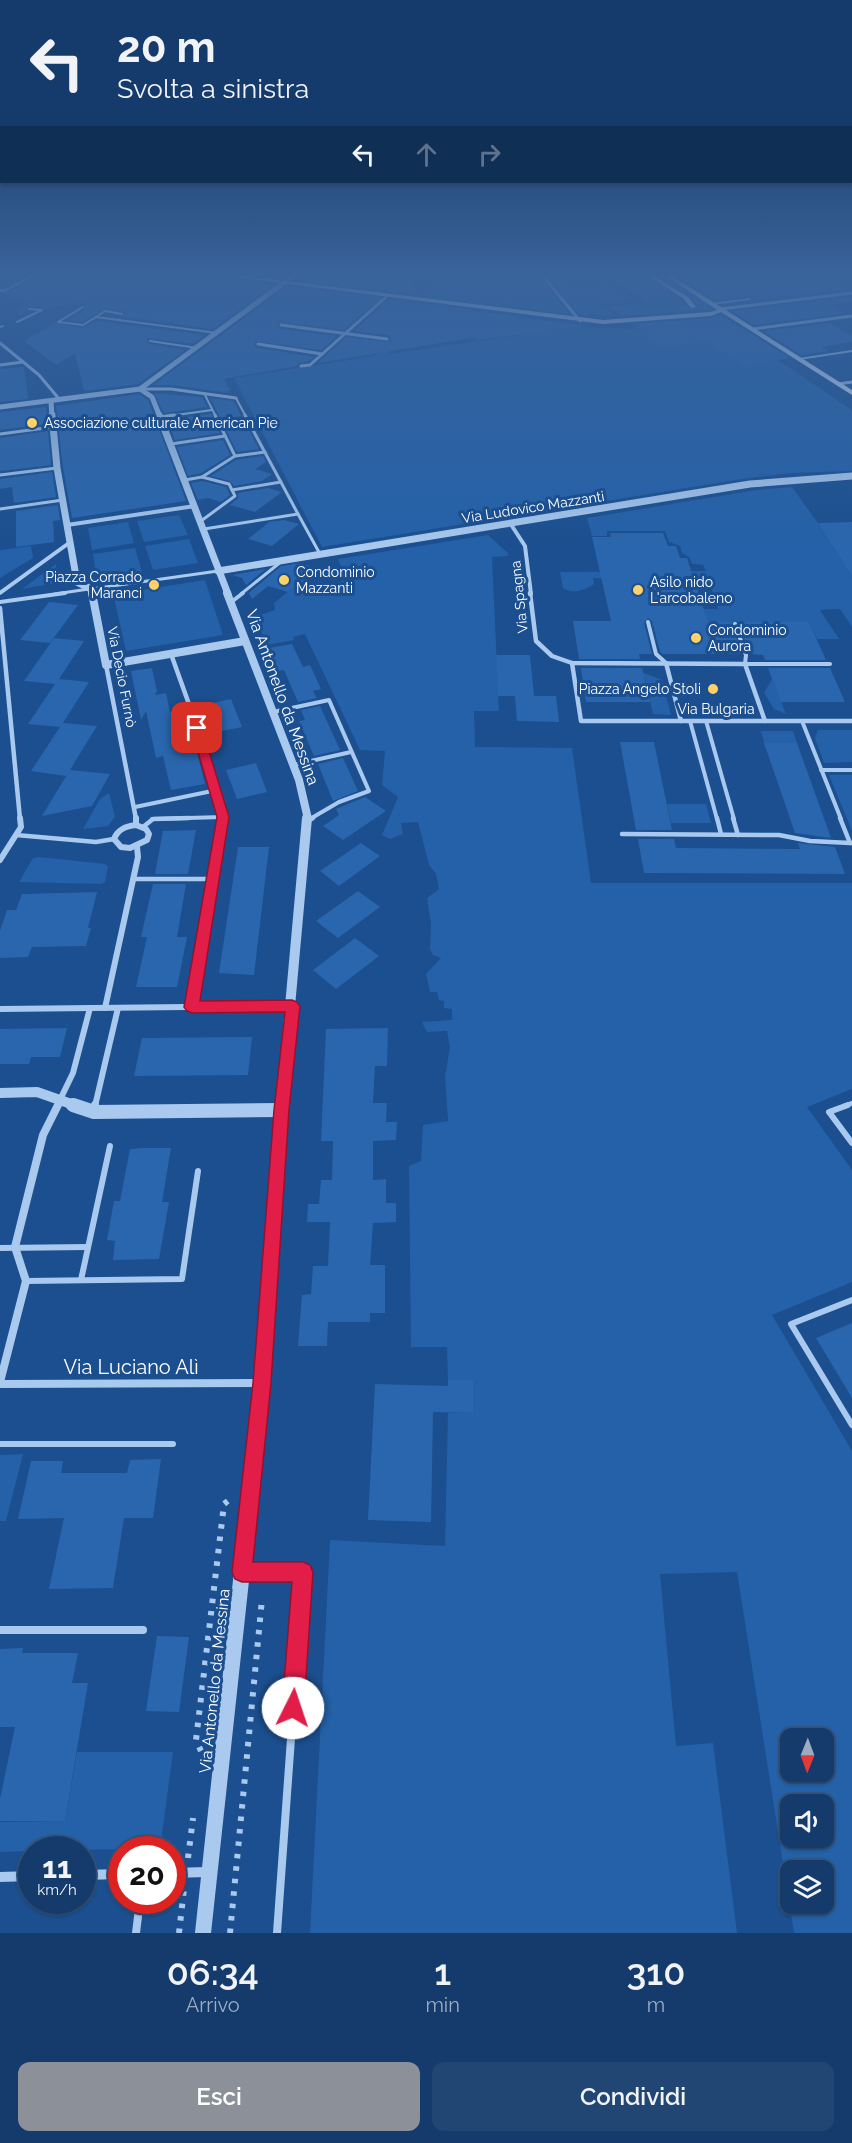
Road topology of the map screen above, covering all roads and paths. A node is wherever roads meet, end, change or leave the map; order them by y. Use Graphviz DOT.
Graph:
graph roads {
  1 [pos="28,366"];
  2 [pos="172,366"];
  3 [pos="800,366"];
  4 [pos="810,366"];
  5 [pos="852,382"];
  6 [pos="838,384"];
  7 [pos="140,390"];
  8 [pos="204,393"];
  9 [pos="852,393"];
  10 [pos="236,398"];
  11 [pos="60,400"];
  12 [pos="852,400"];
  13 [pos="51,401"];
  14 [pos="0,407"];
  15 [pos="212,410"];
  16 [pos="160,417"];
  17 [pos="247,419"];
  18 [pos="218,423"];
  19 [pos="53,427"];
  20 [pos="0,434"];
  21 [pos="225,436"];
  22 [pos="171,444"];
  23 [pos="265,452"];
  24 [pos="235,456"];
  25 [pos="57,468"];
  26 [pos="0,476"];
  27 [pos="202,477"];
  28 [pos="852,477"];
  29 [pos="185,480"];
  30 [pos="281,482"];
  31 [pos="232,490"];
  32 [pos="63,500"];
  33 [pos="195,506"];
  34 [pos="0,509"];
  35 [pos="298,514"];
  36 [pos="201,521"];
  37 [pos="510,523"];
  38 [pos="67,525"];
  39 [pos="204,529"];
  40 [pos="69,543"];
  41 [pos="320,555"];
  42 [pos="282,561"];
  43 [pos="218,571"];
  44 [pos="91,589"];
  45 [pos="0,593"];
  46 [pos="0,602"];
  47 [pos="230,603"];
  48 [pos="0,608"];
  49 [pos="648,622"];
  50 [pos="735,624"];
  51 [pos="245,641"];
  52 [pos="171,654"];
  53 [pos="572,663"];
  54 [pos="666,663"];
  55 [pos="745,664"];
  56 [pos="830,664"];
  57 [pos="106,665"];
  58 [pos="273,712"];
  59 [pos="681,721"];
  60 [pos="690,721"];
  61 [pos="706,721"];
  62 [pos="765,721"];
  63 [pos="802,721"];
  64 [pos="852,722"];
  65 [pos="351,752"];
  66 [pos="293,765"];
  67 [pos="821,770"];
  68 [pos="852,770"];
  69 [pos="217,790"];
  70 [pos="135,807"];
  71 [pos="223,817"];
  72 [pos="308,821"];
  73 [pos="136,825"];
  74 [pos="144,827"];
  75 [pos="622,834"];
  76 [pos="721,834"];
  77 [pos="16,835"];
  78 [pos="738,835"];
  79 [pos="114,839"];
  80 [pos="851,843"];
  81 [pos="137,847"];
  82 [pos="0,860"];
  83 [pos="133,879"];
  84 [pos="213,879"];
  85 [pos="292,1006"];
  86 [pos="192,1007"];
  87 [pos="90,1008"];
  88 [pos="105,1008"];
  89 [pos="118,1008"];
  90 [pos="0,1009"];
  91 [pos="0,1093"];
  92 [pos="60,1100"];
  93 [pos="852,1103"];
  94 [pos="281,1110"];
  95 [pos="94,1112"];
  96 [pos="852,1143"];
  97 [pos="110,1146"];
  98 [pos="198,1171"];
  99 [pos="15,1247"];
  100 [pos="88,1247"];
  101 [pos="0,1248"];
  102 [pos="81,1280"];
  103 [pos="26,1281"];
  104 [pos="852,1300"];
  105 [pos="0,1383"];
  106 [pos="262,1383"];
  107 [pos="852,1425"];
  108 [pos="0,1444"];
  109 [pos="173,1444"];
  110 [pos="233,1497"];
  111 [pos="264,1571"];
  112 [pos="242,1572"];
  113 [pos="0,1630"];
  114 [pos="143,1630"];
  115 [pos="200,1760"];
  116 [pos="193,1816"];
  117 [pos="211,1871"];
  118 [pos="186,1873"];
  119 [pos="18,1876"];
  120 [pos="0,1877"];
  121 [pos="138,1914"];
  122 [pos="181,1914"];
  123 [pos="136,1933"];
  124 [pos="179,1933"];
  125 [pos="203,1933"];
  126 [pos="230,1933"];
  127 [pos="277,1933"];
  1 -- 11 [label="street"];
  2 -- 7 [label="street"];
  3 -- 12 [label="main road"];
  4 -- 6 [label="main road"];
  5 -- 6 [label="street"];
  6 -- 9 [label="main road"];
  7 -- 8 [label="street"];
  7 -- 11 [label="street"];
  7 -- 16 [label="street, Via Antonello da Messina"];
  8 -- 10 [label="street"];
  8 -- 15 [label="lane"];
  10 -- 17 [label="lane"];
  11 -- 13 [label="street"];
  13 -- 14 [label="street"];
  13 -- 19 [label="street"];
  15 -- 16 [label="lane"];
  15 -- 18 [label="lane"];
  16 -- 22 [label="street, Via Antonello da Messina"];
  17 -- 18 [label="lane"];
  17 -- 23 [label="lane"];
  18 -- 21 [label="lane"];
  19 -- 20 [label="lane"];
  19 -- 25 [label="street"];
  21 -- 22 [label="lane"];
  21 -- 24 [label="lane"];
  22 -- 29 [label="street, Via Antonello da Messina"];
  23 -- 24 [label="lane"];
  23 -- 30 [label="lane"];
  24 -- 27 [label="lane"];
  25 -- 26 [label="lane"];
  25 -- 32 [label="street"];
  27 -- 29 [label="lane"];
  27 -- 31 [label="lane"];
  28 -- 37 [label="street, Via Ludovico Mazzanti"];
  29 -- 33 [label="street, Via Antonello da Messina"];
  30 -- 31 [label="lane"];
  30 -- 35 [label="lane"];
  31 -- 36 [label="lane"];
  32 -- 34 [label="lane"];
  32 -- 38 [label="street"];
  33 -- 36 [label="street, Via Antonello da Messina"];
  33 -- 38 [label="street"];
  35 -- 39 [label="lane"];
  35 -- 41 [label="lane"];
  36 -- 39 [label="street, Via Antonello da Messina"];
  37 -- 41 [label="street, Via Ludovico Mazzanti"];
  37 -- 53 [label="street, Via Spagna"];
  38 -- 40 [label="street"];
  39 -- 43 [label="street, Via Antonello da Messina"];
  40 -- 44 [label="street, Via Decio Furnò"];
  40 -- 45 [label="street"];
  41 -- 42 [label="street, Via Ludovico Mazzanti"];
  42 -- 43 [label="street, Via Ludovico Mazzanti"];
  42 -- 47 [label="lane"];
  43 -- 44 [label="street"];
  43 -- 47 [label="street, Via Antonello da Messina"];
  44 -- 46 [label="lane"];
  44 -- 57 [label="street, Via Decio Furnò"];
  47 -- 51 [label="street, Via Antonello da Messina"];
  48 -- 77 [label="street"];
  49 -- 54 [label="lane"];
  50 -- 55 [label="lane"];
  51 -- 52 [label="street"];
  51 -- 58 [label="street, Via Antonello da Messina"];
  52 -- 57 [label="street"];
  52 -- 69 [label="street"];
  53 -- 54 [label="street"];
  53 -- 59 [label="street, Via Bulgaria"];
  54 -- 55 [label="street"];
  54 -- 59 [label="street"];
  55 -- 56 [label="lane"];
  55 -- 62 [label="street"];
  57 -- 70 [label="street, Via Decio Furnò"];
  58 -- 65 [label="lane"];
  58 -- 66 [label="street, Via Antonello da Messina"];
  59 -- 60 [label="street, Via Bulgaria"];
  60 -- 61 [label="street, Via Bulgaria"];
  60 -- 76 [label="lane"];
  61 -- 62 [label="street, Via Bulgaria"];
  61 -- 78 [label="lane"];
  62 -- 63 [label="street, Via Bulgaria"];
  63 -- 64 [label="street, Via Bulgaria"];
  63 -- 67 [label="lane"];
  65 -- 66 [label="lane"];
  65 -- 72 [label="lane"];
  66 -- 72 [label="street, Via Antonello da Messina"];
  67 -- 68 [label="lane"];
  67 -- 80 [label="lane"];
  69 -- 70 [label="lane"];
  69 -- 71 [label="street"];
  70 -- 73 [label="street, Via Decio Furnò"];
  71 -- 74 [label="lane"];
  71 -- 84 [label="street"];
  72 -- 85 [label="street, Via Antonello da Messina"];
  73 -- 74 [label="street"];
  73 -- 79 [label="street"];
  74 -- 81 [label="street"];
  75 -- 76 [label="lane"];
  76 -- 78 [label="lane"];
  77 -- 79 [label="lane"];
  77 -- 82 [label="street"];
  78 -- 80 [label="lane"];
  79 -- 81 [label="street"];
  81 -- 83 [label="street"];
  83 -- 84 [label="lane"];
  83 -- 88 [label="street"];
  84 -- 86 [label="street"];
  85 -- 86 [label="street"];
  85 -- 94 [label="street, Via Antonello da Messina"];
  86 -- 89 [label="street"];
  87 -- 88 [label="street"];
  87 -- 90 [label="street"];
  87 -- 92 [label="street"];
  88 -- 89 [label="street"];
  89 -- 95 [label="street"];
  91 -- 92 [label="street"];
  92 -- 95 [label="street"];
  92 -- 99 [label="street"];
  93 -- 96 [label="lane"];
  94 -- 95 [label="street"];
  94 -- 106 [label="street, Via Antonello da Messina"];
  97 -- 100 [label="lane"];
  98 -- 102 [label="lane"];
  99 -- 100 [label="lane"];
  99 -- 101 [label="lane"];
  99 -- 103 [label="street"];
  100 -- 102 [label="lane"];
  102 -- 103 [label="lane"];
  103 -- 105 [label="street"];
  104 -- 107 [label="lane"];
  105 -- 106 [label="street, Via Luciano Alì"];
  106 -- 112 [label="street, Via Antonello da Messina"];
  108 -- 109 [label="lane"];
  110 -- 115 [label="path"];
  111 -- 112 [label="lane"];
  111 -- 126 [label="path"];
  111 -- 127 [label="lane"];
  112 -- 117 [label="street, Via Antonello da Messina"];
  113 -- 114 [label="lane"];
  116 -- 118 [label="path"];
  117 -- 118 [label="street"];
  117 -- 125 [label="street, Via Antonello da Messina"];
  119 -- 120 [label="street"];
  121 -- 123 [label="lane"];
  122 -- 124 [label="path"];
}
